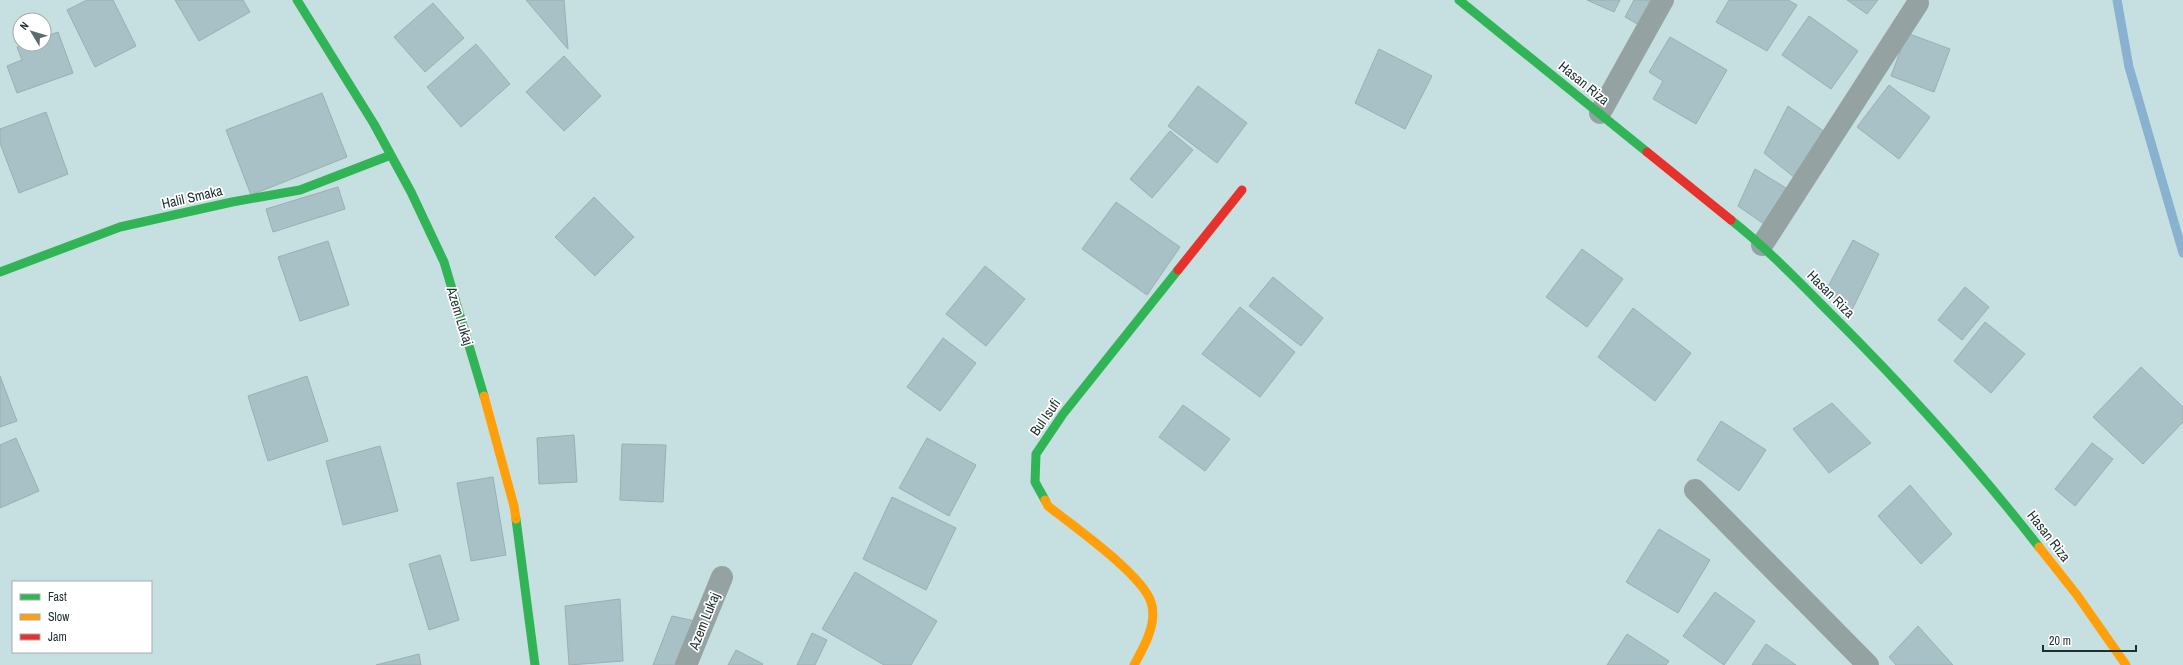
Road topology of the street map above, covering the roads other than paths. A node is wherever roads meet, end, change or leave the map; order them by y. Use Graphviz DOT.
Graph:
graph roads {
  1 [pos="297,0"];
  2 [pos="1459,0"];
  3 [pos="1663,0"];
  4 [pos="1918,3"];
  5 [pos="1600,113"];
  6 [pos="391,155"];
  7 [pos="1242,190"];
  8 [pos="1762,244"];
  9 [pos="0,272"];
  10 [pos="1695,490"];
  11 [pos="722,577"];
  12 [pos="535,665"];
  13 [pos="686,665"];
  14 [pos="1134,665"];
  15 [pos="1868,665"];
  16 [pos="2126,665"];
  1 -- 6 [label="street, Azem Lukaj"];
  2 -- 5 [label="street, Hasan Riza"];
  3 -- 5 [label="street"];
  4 -- 8 [label="street"];
  5 -- 8 [label="street, Hasan Riza"];
  6 -- 9 [label="street, Halil Smaka"];
  6 -- 12 [label="street, Azem Lukaj"];
  7 -- 14 [label="street, Bul Isufi"];
  8 -- 16 [label="street, Hasan Riza"];
  10 -- 15 [label="street"];
  11 -- 13 [label="street, Azem Lukaj"];
}
